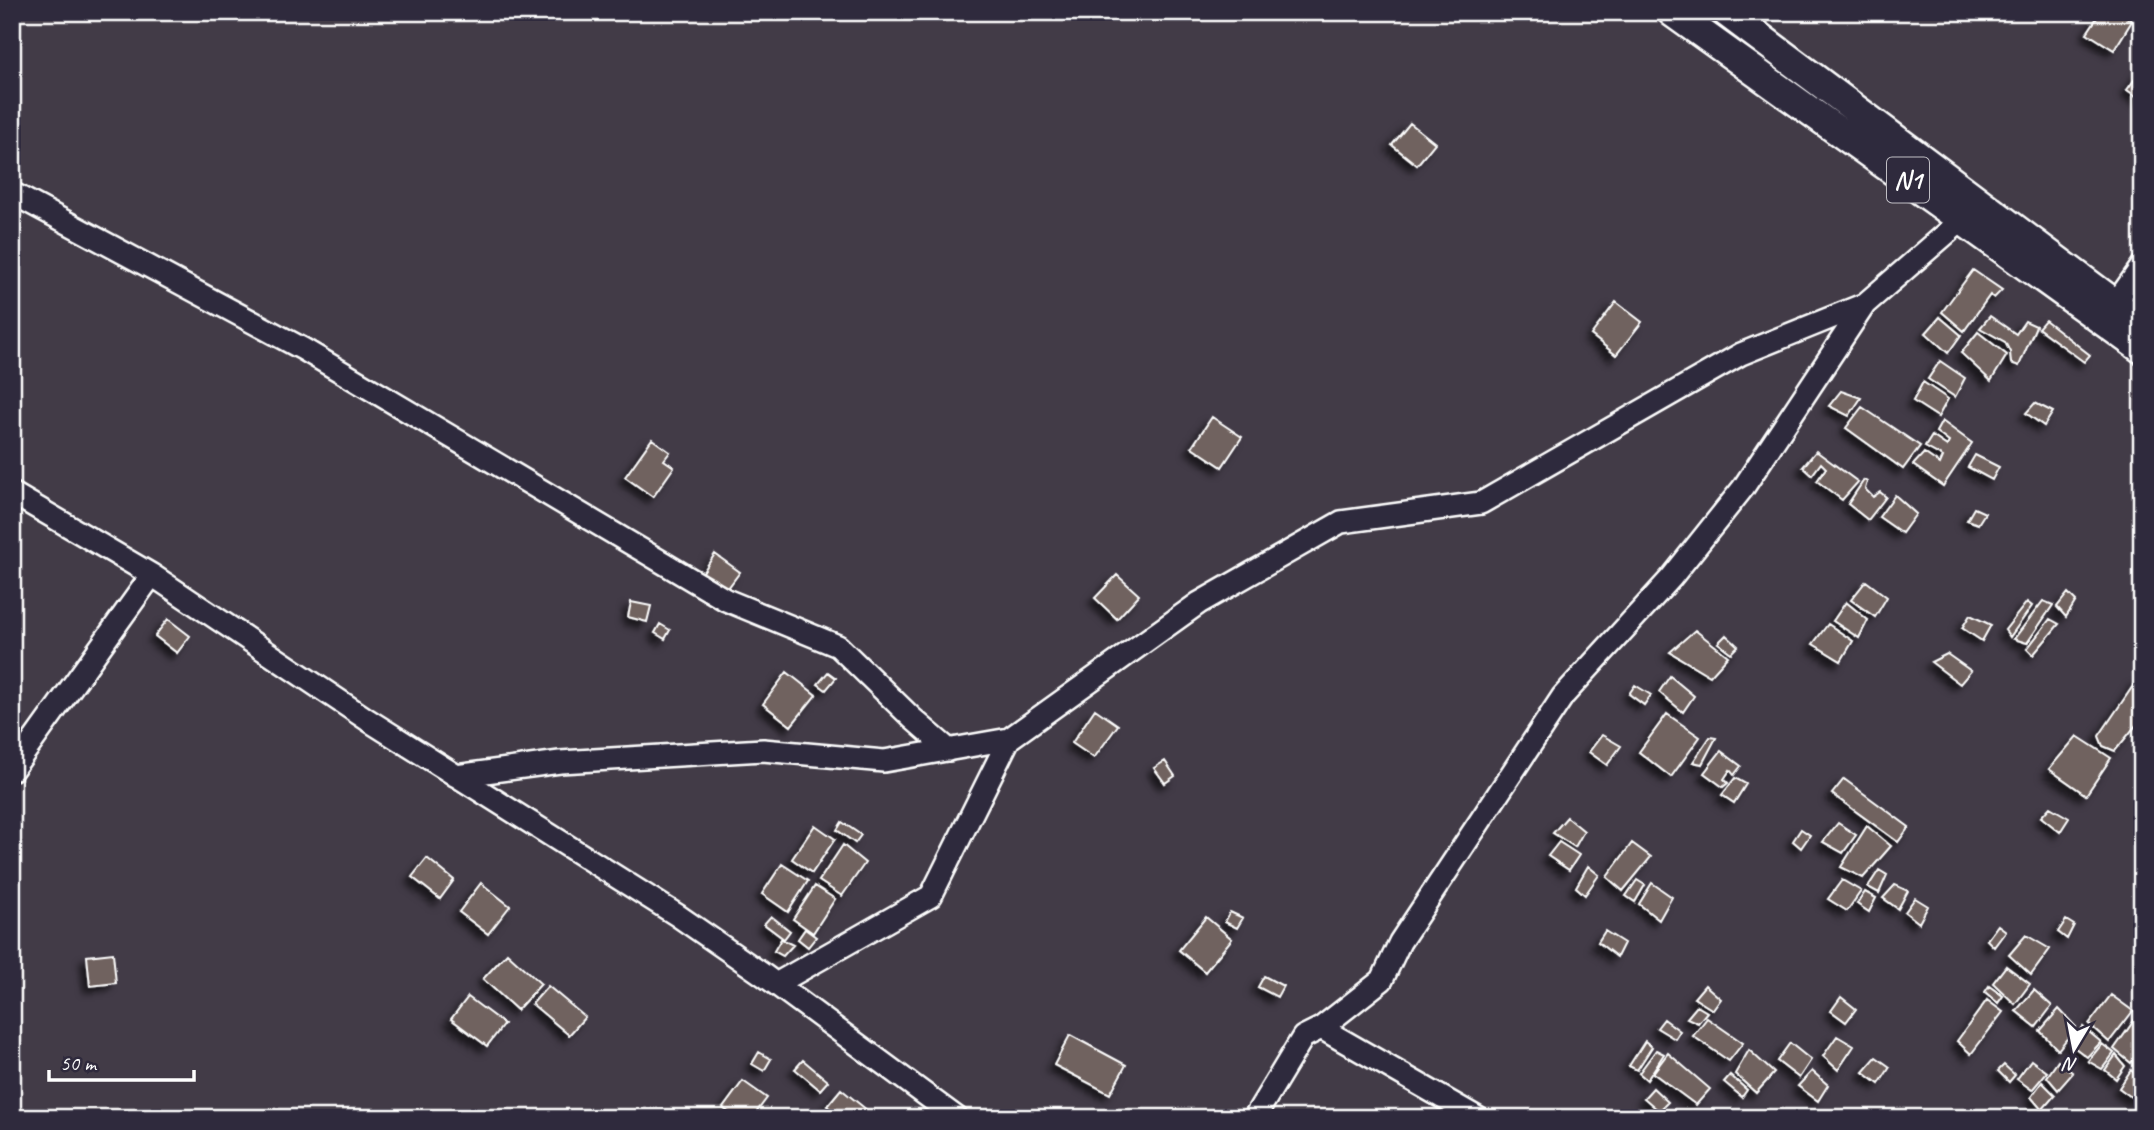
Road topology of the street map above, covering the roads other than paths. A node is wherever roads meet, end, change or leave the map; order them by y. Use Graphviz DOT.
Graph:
graph roads {
  1 [pos="1672,12"];
  2 [pos="1726,12"];
  3 [pos="12,193"];
  4 [pos="1962,220"];
  5 [pos="2142,266"];
  6 [pos="1865,304"];
  7 [pos="2115,304"];
  8 [pos="2142,324"];
  9 [pos="2142,349"];
  10 [pos="12,493"];
  11 [pos="152,575"];
  12 [pos="1009,739"];
  13 [pos="949,750"];
  14 [pos="12,771"];
  15 [pos="456,776"];
  16 [pos="776,984"];
  17 [pos="1321,1028"];
  18 [pos="957,1118"];
  19 [pos="1254,1118"];
  20 [pos="1478,1118"];
  1 -- 4 [label="main road, N1"];
  2 -- 7 [label="main road, N1"];
  3 -- 13 [label="street"];
  4 -- 6 [label="street"];
  4 -- 9 [label="main road, N1"];
  5 -- 7 [label="street"];
  6 -- 12 [label="street"];
  6 -- 17 [label="street"];
  7 -- 8 [label="main road, N1"];
  10 -- 11 [label="street"];
  11 -- 14 [label="street"];
  11 -- 15 [label="street"];
  12 -- 13 [label="street"];
  12 -- 16 [label="street"];
  13 -- 15 [label="street"];
  15 -- 16 [label="street"];
  16 -- 18 [label="street"];
  17 -- 19 [label="street"];
  17 -- 20 [label="street"];
}
